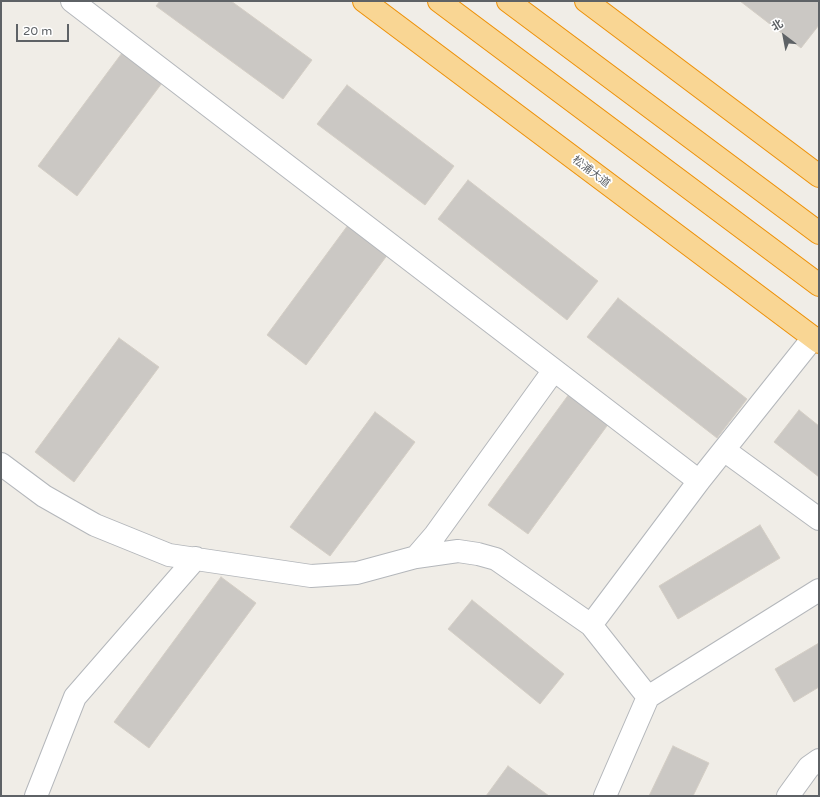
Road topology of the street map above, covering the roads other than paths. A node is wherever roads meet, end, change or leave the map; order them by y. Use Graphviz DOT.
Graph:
graph roads {
  1 [pos="72,1"];
  2 [pos="364,1"];
  3 [pos="439,1"];
  4 [pos="508,1"];
  5 [pos="586,1"];
  6 [pos="819,176"];
  7 [pos="819,233"];
  8 [pos="819,284"];
  9 [pos="816,340"];
  10 [pos="554,370"];
  11 [pos="724,450"];
  12 [pos="1,464"];
  13 [pos="699,481"];
  14 [pos="819,519"];
  15 [pos="196,558"];
  16 [pos="416,558"];
  17 [pos="819,590"];
  18 [pos="591,624"];
  19 [pos="648,697"];
  20 [pos="819,760"];
  21 [pos="36,796"];
  22 [pos="605,796"];
  23 [pos="788,796"];
  1 -- 10 [label="street"];
  2 -- 9 [label="highway, 松浦大道"];
  3 -- 8 [label="highway"];
  4 -- 7 [label="highway"];
  5 -- 6 [label="highway"];
  9 -- 11 [label="street"];
  10 -- 13 [label="street"];
  10 -- 16 [label="street"];
  11 -- 13 [label="street"];
  11 -- 14 [label="street"];
  12 -- 15 [label="street"];
  13 -- 18 [label="street"];
  15 -- 16 [label="street"];
  15 -- 21 [label="street"];
  16 -- 18 [label="street"];
  17 -- 19 [label="street"];
  18 -- 19 [label="street"];
  19 -- 22 [label="street"];
  20 -- 23 [label="street"];
}
